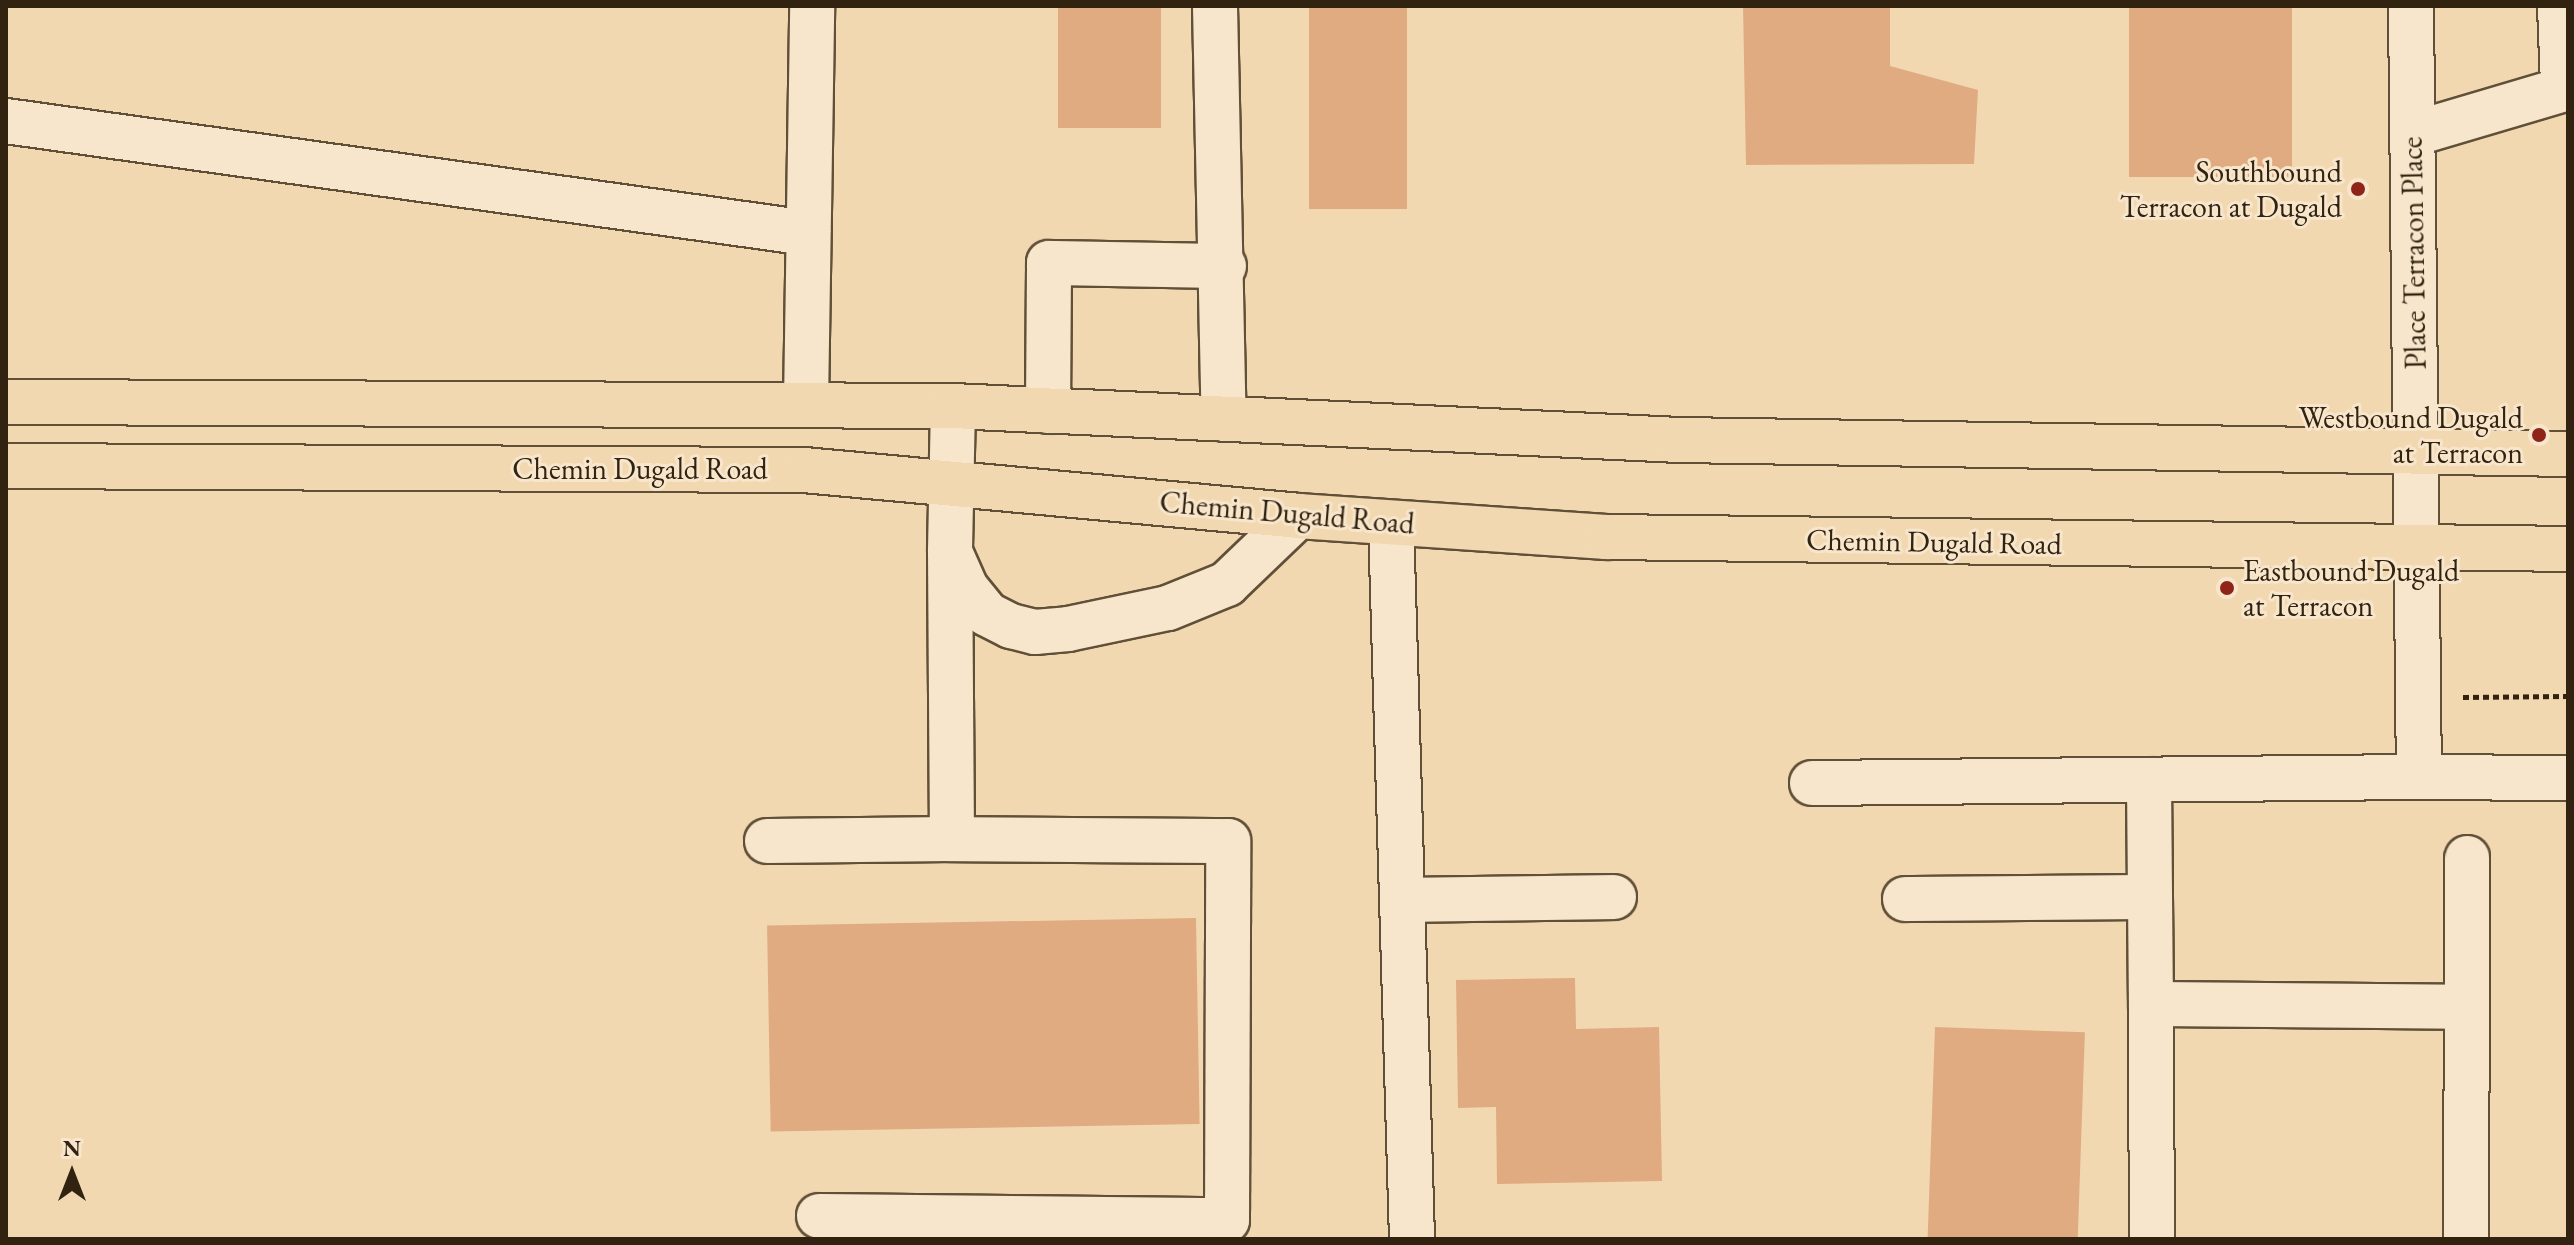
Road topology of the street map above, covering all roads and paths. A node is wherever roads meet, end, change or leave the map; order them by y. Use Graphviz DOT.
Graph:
graph roads {
  1 [pos="812,6"];
  2 [pos="1215,6"];
  3 [pos="2411,6"];
  4 [pos="2560,6"];
  5 [pos="2565,87"];
  6 [pos="6,121"];
  7 [pos="2413,134"];
  8 [pos="808,233"];
  9 [pos="1224,266"];
  10 [pos="6,402"];
  11 [pos="806,403"];
  12 [pos="953,406"];
  13 [pos="1048,411"];
  14 [pos="1224,419"];
  15 [pos="2417,454"];
  16 [pos="2568,454"];
  17 [pos="6,466"];
  18 [pos="950,482"];
  19 [pos="1298,516"];
  20 [pos="1391,523"];
  21 [pos="2417,549"];
  22 [pos="2568,549"];
  23 [pos="950,552"];
  24 [pos="2568,696"];
  25 [pos="2418,697"];
  26 [pos="2419,777"];
  27 [pos="2568,778"];
  28 [pos="2149,780"];
  29 [pos="1812,783"];
  30 [pos="952,839"];
  31 [pos="767,841"];
  32 [pos="2467,858"];
  33 [pos="1614,897"];
  34 [pos="2150,897"];
  35 [pos="1905,899"];
  36 [pos="1403,900"];
  37 [pos="2151,1004"];
  38 [pos="2466,1007"];
  39 [pos="819,1216"];
  40 [pos="880,1228"];
  41 [pos="1412,1239"];
  42 [pos="2152,1239"];
  43 [pos="2466,1239"];
  1 -- 8 [label="street"];
  2 -- 9 [label="street"];
  3 -- 7 [label="street, Place Terracon Place"];
  4 -- 5 [label="street"];
  5 -- 7 [label="street"];
  6 -- 8 [label="street"];
  7 -- 15 [label="street, Place Terracon Place"];
  8 -- 11 [label="street"];
  9 -- 13 [label="street"];
  9 -- 14 [label="street"];
  10 -- 11 [label="main road"];
  11 -- 12 [label="main road"];
  12 -- 13 [label="main road"];
  12 -- 18 [label="street"];
  13 -- 14 [label="main road"];
  14 -- 15 [label="main road"];
  15 -- 16 [label="main road"];
  15 -- 21 [label="street, Place Terracon Place"];
  17 -- 18 [label="main road, Chemin Dugald Road"];
  18 -- 19 [label="main road, Chemin Dugald Road"];
  18 -- 23 [label="street"];
  19 -- 20 [label="main road, Chemin Dugald Road"];
  19 -- 23 [label="street"];
  20 -- 21 [label="main road, Chemin Dugald Road"];
  20 -- 36 [label="street"];
  21 -- 22 [label="main road, Chemin Dugald Road"];
  21 -- 25 [label="street, Place Terracon Place"];
  23 -- 30 [label="street"];
  24 -- 25 [label="path"];
  25 -- 26 [label="street, Place Terracon Place"];
  26 -- 27 [label="street"];
  26 -- 28 [label="street"];
  28 -- 29 [label="street"];
  28 -- 34 [label="street"];
  30 -- 31 [label="street"];
  30 -- 40 [label="street"];
  32 -- 38 [label="street"];
  33 -- 36 [label="street"];
  34 -- 35 [label="street"];
  34 -- 37 [label="street"];
  36 -- 41 [label="street"];
  37 -- 38 [label="street"];
  37 -- 42 [label="street"];
  38 -- 43 [label="street"];
  39 -- 40 [label="street"];
}
